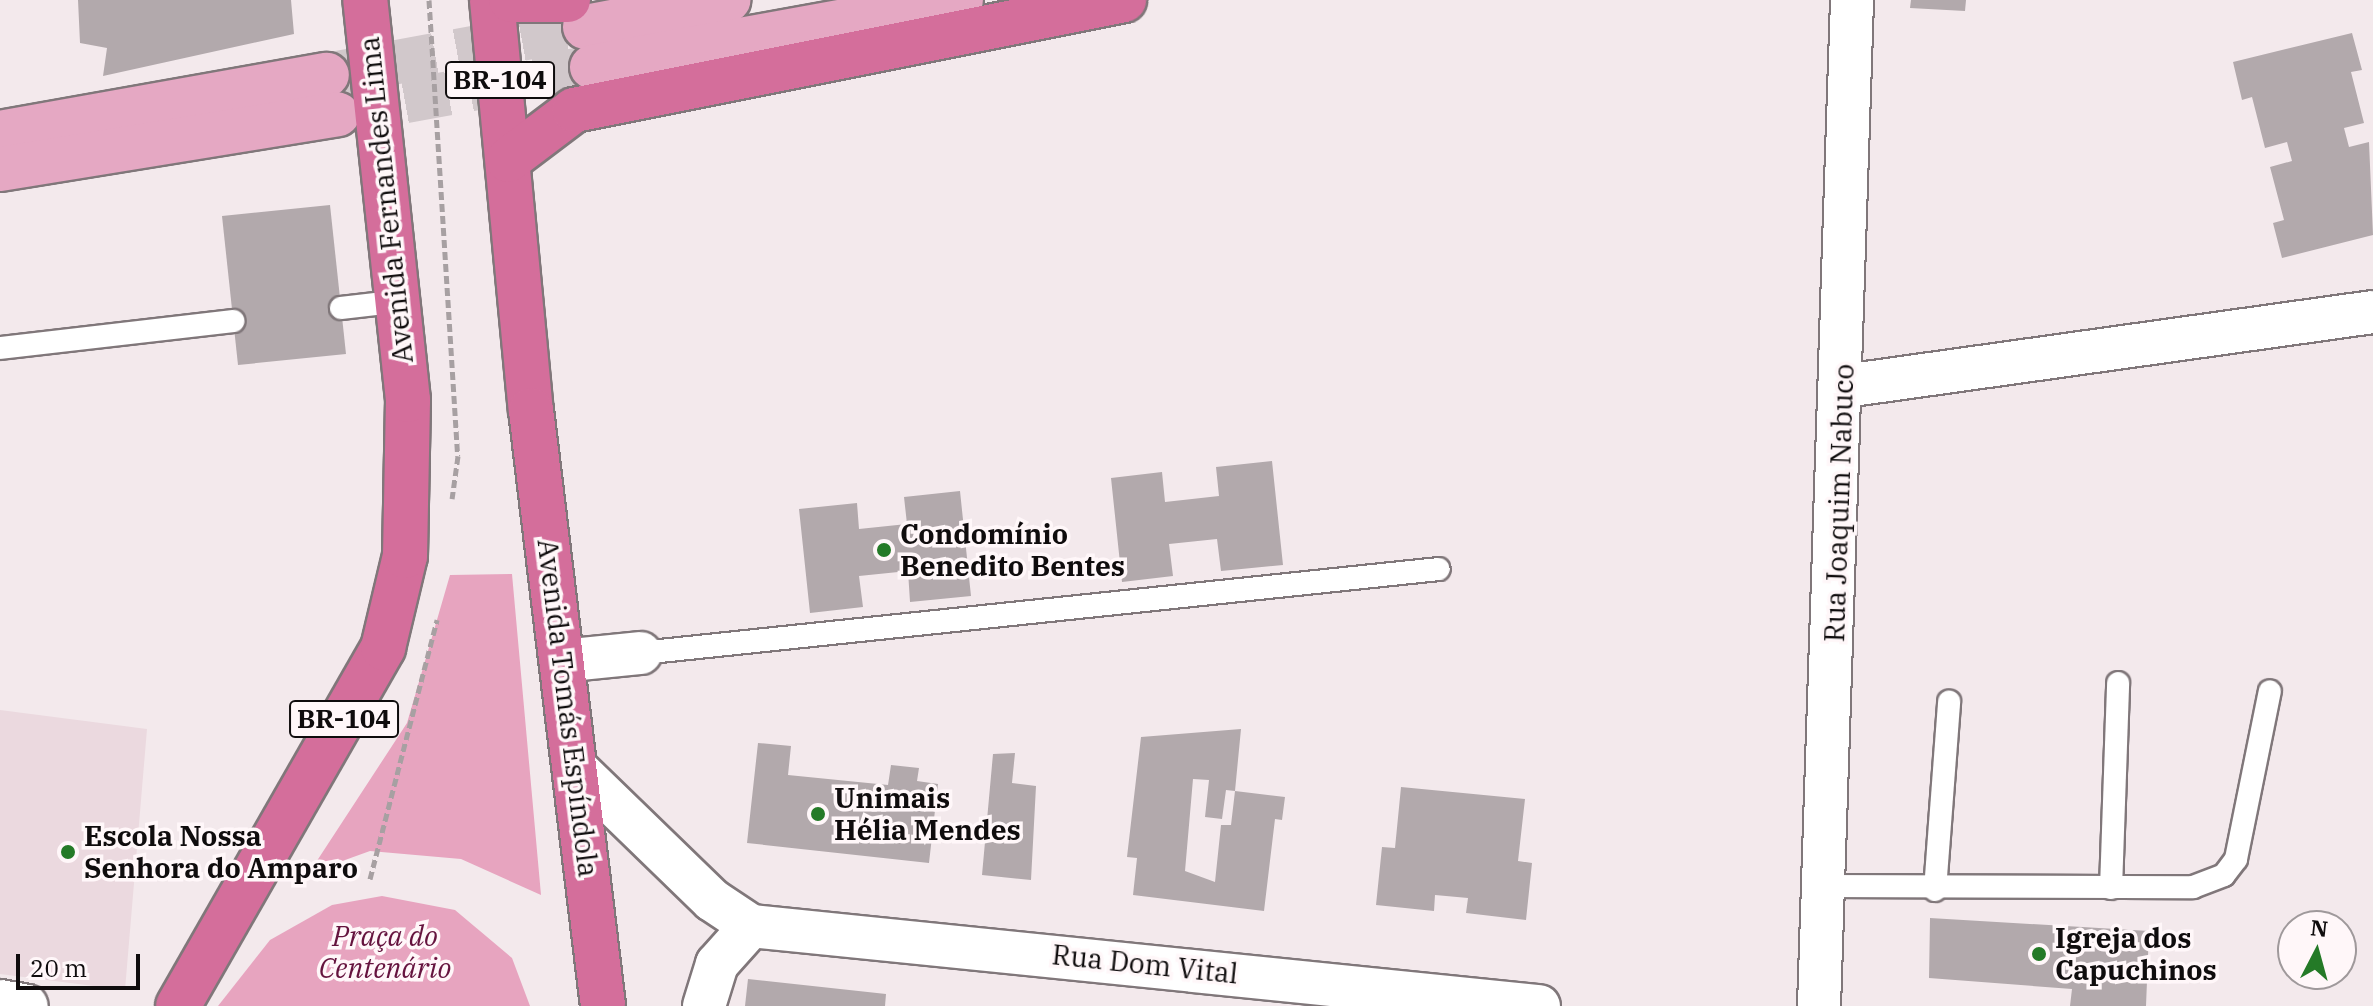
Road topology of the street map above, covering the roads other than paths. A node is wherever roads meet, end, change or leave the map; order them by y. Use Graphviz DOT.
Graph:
graph roads {
  1 [pos="365,0"];
  2 [pos="492,0"];
  3 [pos="511,0"];
  4 [pos="728,0"];
  5 [pos="961,0"];
  6 [pos="1124,0"];
  7 [pos="1852,0"];
  8 [pos="582,31"];
  9 [pos="0,133"];
  10 [pos="508,160"];
  11 [pos="0,169"];
  12 [pos="393,302"];
  13 [pos="341,308"];
  14 [pos="2373,312"];
  15 [pos="233,321"];
  16 [pos="0,348"];
  17 [pos="1845,386"];
  18 [pos="1439,569"];
  19 [pos="641,653"];
  20 [pos="561,661"];
  21 [pos="2118,683"];
  22 [pos="2270,691"];
  23 [pos="1949,702"];
  24 [pos="580,772"];
  25 [pos="1824,886"];
  26 [pos="2111,888"];
  27 [pos="1935,890"];
  28 [pos="751,926"];
  29 [pos="0,1001"];
  30 [pos="27,1006"];
  31 [pos="178,1006"];
  32 [pos="603,1006"];
  33 [pos="704,1006"];
  34 [pos="1539,1006"];
  35 [pos="1819,1006"];
  1 -- 12 [label="highway, Avenida Fernandes Lima / BR-104"];
  2 -- 10 [label="highway, BR-104"];
  3 -- 8 [label="highway"];
  4 -- 8 [label="main road"];
  5 -- 8 [label="main road"];
  6 -- 10 [label="highway"];
  7 -- 17 [label="street, Rua Joaquim Nabuco"];
  9 -- 11 [label="main road"];
  10 -- 20 [label="highway, Avenida Tomás Espíndola / BR-104"];
  12 -- 13 [label="lane"];
  12 -- 31 [label="highway, Avenida Fernandes Lima / BR-104"];
  14 -- 17 [label="street"];
  15 -- 16 [label="lane"];
  17 -- 25 [label="street, Rua Joaquim Nabuco"];
  18 -- 19 [label="lane"];
  19 -- 20 [label="street"];
  20 -- 24 [label="highway, Avenida Tomás Espíndola / BR-104"];
  21 -- 26 [label="lane"];
  22 -- 26 [label="lane"];
  23 -- 27 [label="lane"];
  24 -- 28 [label="street, Rua Dom Vital"];
  24 -- 32 [label="highway, Avenida Tomás Espíndola / BR-104"];
  25 -- 27 [label="lane"];
  25 -- 35 [label="street, Rua Joaquim Nabuco"];
  26 -- 27 [label="lane"];
  28 -- 33 [label="street"];
  28 -- 34 [label="street, Rua Dom Vital"];
  29 -- 30 [label="street"];
}
